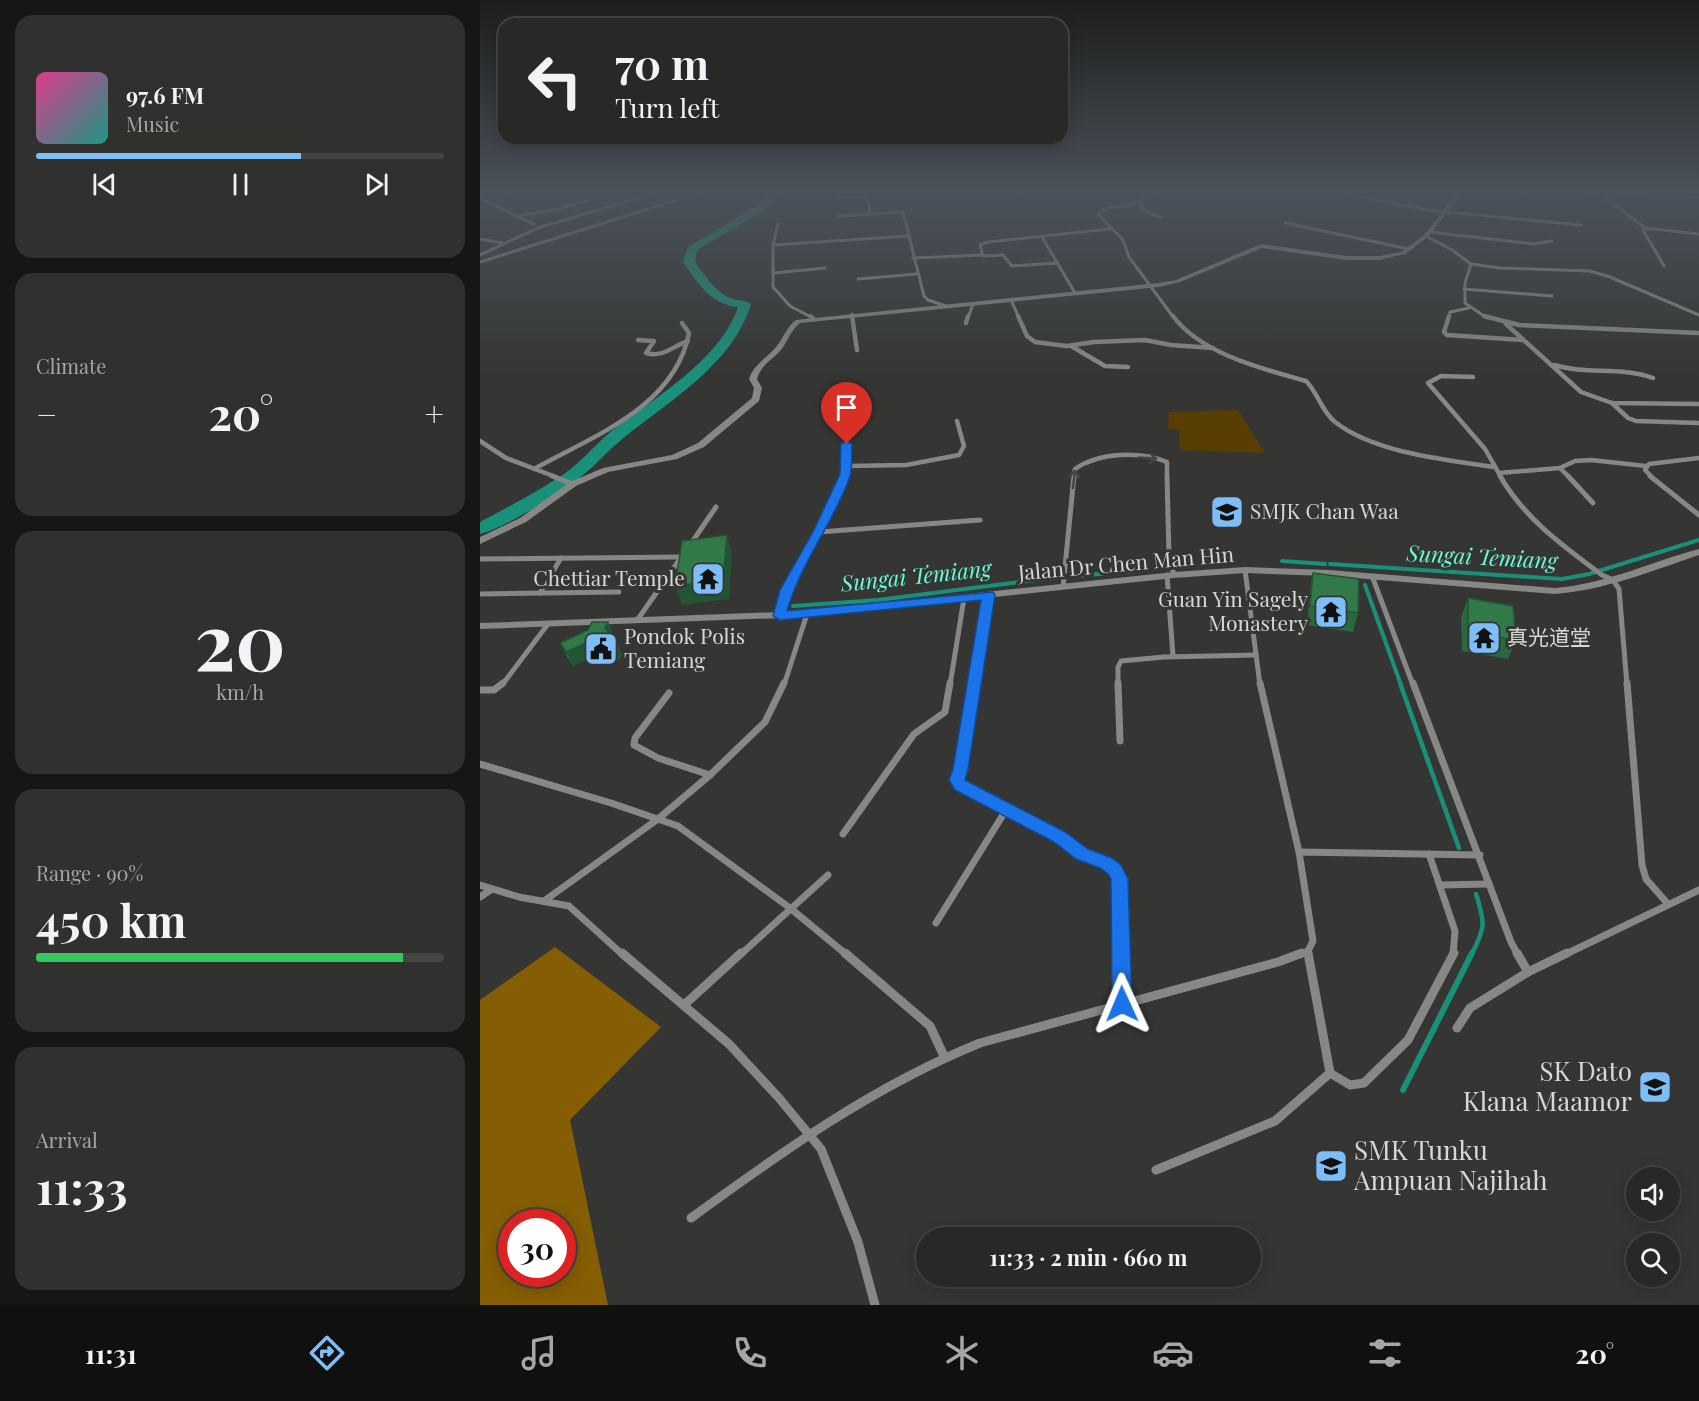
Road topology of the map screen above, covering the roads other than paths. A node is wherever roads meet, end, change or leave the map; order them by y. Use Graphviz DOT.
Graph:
graph roads {
  1 [pos="503,255"];
  2 [pos="773,255"];
  3 [pos="912,255"];
  4 [pos="982,255"];
  5 [pos="1052,255"];
  6 [pos="1128,255"];
  7 [pos="1240,255"];
  8 [pos="1332,255"];
  9 [pos="1396,255"];
  10 [pos="1459,255"];
  11 [pos="1658,255"];
  12 [pos="913,258"];
  13 [pos="480,262"];
  14 [pos="1057,263"];
  15 [pos="1471,264"];
  16 [pos="1664,266"];
  17 [pos="825,268"];
  18 [pos="774,273"];
  19 [pos="917,274"];
  20 [pos="858,279"];
  21 [pos="1151,286"];
  22 [pos="1464,290"];
  23 [pos="1075,293"];
  24 [pos="1551,296"];
  25 [pos="1011,300"];
  26 [pos="928,304"];
  27 [pos="973,304"];
  28 [pos="1469,308"];
  29 [pos="852,315"];
  30 [pos="1699,315"];
  31 [pos="813,318"];
  32 [pos="682,323"];
  33 [pos="966,323"];
  34 [pos="1505,323"];
  35 [pos="1699,333"];
  36 [pos="638,339"];
  37 [pos="1524,340"];
  38 [pos="688,341"];
  39 [pos="1071,346"];
  40 [pos="1214,348"];
  41 [pos="857,350"];
  42 [pos="1551,364"];
  43 [pos="1128,367"];
  44 [pos="1473,377"];
  45 [pos="1653,378"];
  46 [pos="1612,403"];
  47 [pos="1699,404"];
  48 [pos="846,421"];
  49 [pos="957,422"];
  50 [pos="1699,423"];
  51 [pos="480,441"];
  52 [pos="1699,459"];
  53 [pos="847,466"];
  54 [pos="1646,466"];
  55 [pos="1496,467"];
  56 [pos="1560,468"];
  57 [pos="534,469"];
  58 [pos="1499,473"];
  59 [pos="573,484"];
  60 [pos="1593,503"];
  61 [pos="716,507"];
  62 [pos="1699,515"];
  63 [pos="980,520"];
  64 [pos="819,532"];
  65 [pos="480,541"];
  66 [pos="1699,552"];
  67 [pos="681,557"];
  68 [pos="480,558"];
  69 [pos="561,558"];
  70 [pos="1245,570"];
  71 [pos="1171,575"];
  72 [pos="1372,576"];
  73 [pos="1613,580"];
  74 [pos="1063,587"];
  75 [pos="619,592"];
  76 [pos="540,593"];
  77 [pos="480,594"];
  78 [pos="988,595"];
  79 [pos="964,598"];
  80 [pos="807,614"];
  81 [pos="780,616"];
  82 [pos="638,619"];
  83 [pos="548,624"];
  84 [pos="480,626"];
  85 [pos="1256,655"];
  86 [pos="1173,656"];
  87 [pos="480,690"];
  88 [pos="669,693"];
  89 [pos="1120,741"];
  90 [pos="480,764"];
  91 [pos="710,775"];
  92 [pos="1006,810"];
  93 [pos="658,819"];
  94 [pos="843,834"];
  95 [pos="1299,852"];
  96 [pos="1430,854"];
  97 [pos="1480,855"];
  98 [pos="828,875"];
  99 [pos="1489,884"];
  100 [pos="480,885"];
  101 [pos="1440,885"];
  102 [pos="492,889"];
  103 [pos="1699,890"];
  104 [pos="480,897"];
  105 [pos="544,902"];
  106 [pos="1668,904"];
  107 [pos="790,908"];
  108 [pos="936,923"];
  109 [pos="1308,951"];
  110 [pos="1528,972"];
  111 [pos="1122,1004"];
  112 [pos="684,1005"];
  113 [pos="1456,1028"];
  114 [pos="944,1056"];
  115 [pos="1330,1073"];
  116 [pos="808,1133"];
  117 [pos="1156,1170"];
  118 [pos="692,1218"];
  119 [pos="875,1305"];
  1 -- 13 [label="street"];
  2 -- 18 [label="street"];
  3 -- 12 [label="street"];
  4 -- 12 [label="street"];
  4 -- 14 [label="street"];
  5 -- 14 [label="street"];
  6 -- 21 [label="street"];
  7 -- 21 [label="street"];
  8 -- 9 [label="street"];
  10 -- 15 [label="street"];
  11 -- 16 [label="street"];
  12 -- 19 [label="street"];
  14 -- 23 [label="street"];
  15 -- 22 [label="street"];
  15 -- 30 [label="street"];
  17 -- 18 [label="street"];
  18 -- 31 [label="street"];
  19 -- 20 [label="street"];
  19 -- 26 [label="street"];
  21 -- 23 [label="street"];
  21 -- 40 [label="street"];
  22 -- 24 [label="street"];
  22 -- 28 [label="street"];
  23 -- 25 [label="street"];
  25 -- 27 [label="street"];
  25 -- 39 [label="street"];
  26 -- 27 [label="street"];
  26 -- 29 [label="street"];
  27 -- 33 [label="street"];
  28 -- 34 [label="street"];
  28 -- 37 [label="street"];
  29 -- 31 [label="street"];
  29 -- 41 [label="street"];
  31 -- 59 [label="street"];
  32 -- 38 [label="street"];
  34 -- 35 [label="street"];
  34 -- 37 [label="street"];
  36 -- 38 [label="street"];
  37 -- 42 [label="street"];
  38 -- 57 [label="street"];
  39 -- 40 [label="street"];
  39 -- 43 [label="street"];
  40 -- 55 [label="street"];
  42 -- 45 [label="street"];
  42 -- 46 [label="street"];
  44 -- 55 [label="street"];
  46 -- 47 [label="street"];
  46 -- 50 [label="street"];
  48 -- 53 [label="street"];
  49 -- 53 [label="street"];
  51 -- 57 [label="street"];
  52 -- 54 [label="street"];
  53 -- 64 [label="street"];
  54 -- 56 [label="street"];
  54 -- 62 [label="street"];
  55 -- 58 [label="street"];
  56 -- 58 [label="street"];
  56 -- 60 [label="street"];
  57 -- 59 [label="street"];
  58 -- 73 [label="street"];
  59 -- 65 [label="street"];
  61 -- 67 [label="street"];
  63 -- 64 [label="street"];
  64 -- 81 [label="street"];
  66 -- 73 [label="street, Jalan Dr Chen Man Hin"];
  67 -- 69 [label="street"];
  67 -- 82 [label="street"];
  68 -- 69 [label="street"];
  69 -- 76 [label="street"];
  70 -- 71 [label="street, Jalan Dr Chen Man Hin"];
  70 -- 72 [label="street, Jalan Dr Chen Man Hin"];
  70 -- 85 [label="street"];
  71 -- 74 [label="street, Jalan Dr Chen Man Hin"];
  74 -- 71 [label="street, one-way"];
  71 -- 86 [label="street"];
  72 -- 73 [label="street, Jalan Dr Chen Man Hin"];
  72 -- 97 [label="street"];
  73 -- 106 [label="street"];
  74 -- 78 [label="street, Jalan Dr Chen Man Hin"];
  75 -- 76 [label="street"];
  76 -- 77 [label="street"];
  78 -- 79 [label="street, Jalan Dr Chen Man Hin"];
  78 -- 92 [label="street"];
  79 -- 80 [label="street, Jalan Dr Chen Man Hin"];
  79 -- 94 [label="street"];
  80 -- 81 [label="street, Jalan Dr Chen Man Hin"];
  80 -- 91 [label="street"];
  81 -- 82 [label="street, Jalan Dr Chen Man Hin"];
  82 -- 83 [label="street, Jalan Dr Chen Man Hin"];
  83 -- 84 [label="street, Jalan Dr Chen Man Hin"];
  83 -- 87 [label="street"];
  85 -- 86 [label="street"];
  85 -- 95 [label="street"];
  86 -- 89 [label="street"];
  88 -- 91 [label="street"];
  90 -- 93 [label="street"];
  91 -- 93 [label="street"];
  92 -- 108 [label="street"];
  92 -- 111 [label="street"];
  93 -- 105 [label="street"];
  93 -- 107 [label="street"];
  95 -- 96 [label="street"];
  95 -- 109 [label="street"];
  96 -- 97 [label="street"];
  96 -- 101 [label="street"];
  97 -- 99 [label="street"];
  98 -- 107 [label="street"];
  99 -- 101 [label="street"];
  99 -- 110 [label="street"];
  100 -- 102 [label="street"];
  101 -- 115 [label="street"];
  102 -- 104 [label="street"];
  102 -- 105 [label="street"];
  103 -- 106 [label="street"];
  105 -- 112 [label="street"];
  106 -- 110 [label="street"];
  107 -- 112 [label="street"];
  107 -- 114 [label="street"];
  109 -- 111 [label="street"];
  109 -- 115 [label="street"];
  110 -- 113 [label="street"];
  111 -- 114 [label="street"];
  112 -- 116 [label="street"];
  114 -- 116 [label="street"];
  115 -- 117 [label="street"];
  116 -- 118 [label="street"];
  116 -- 119 [label="street"];
}
